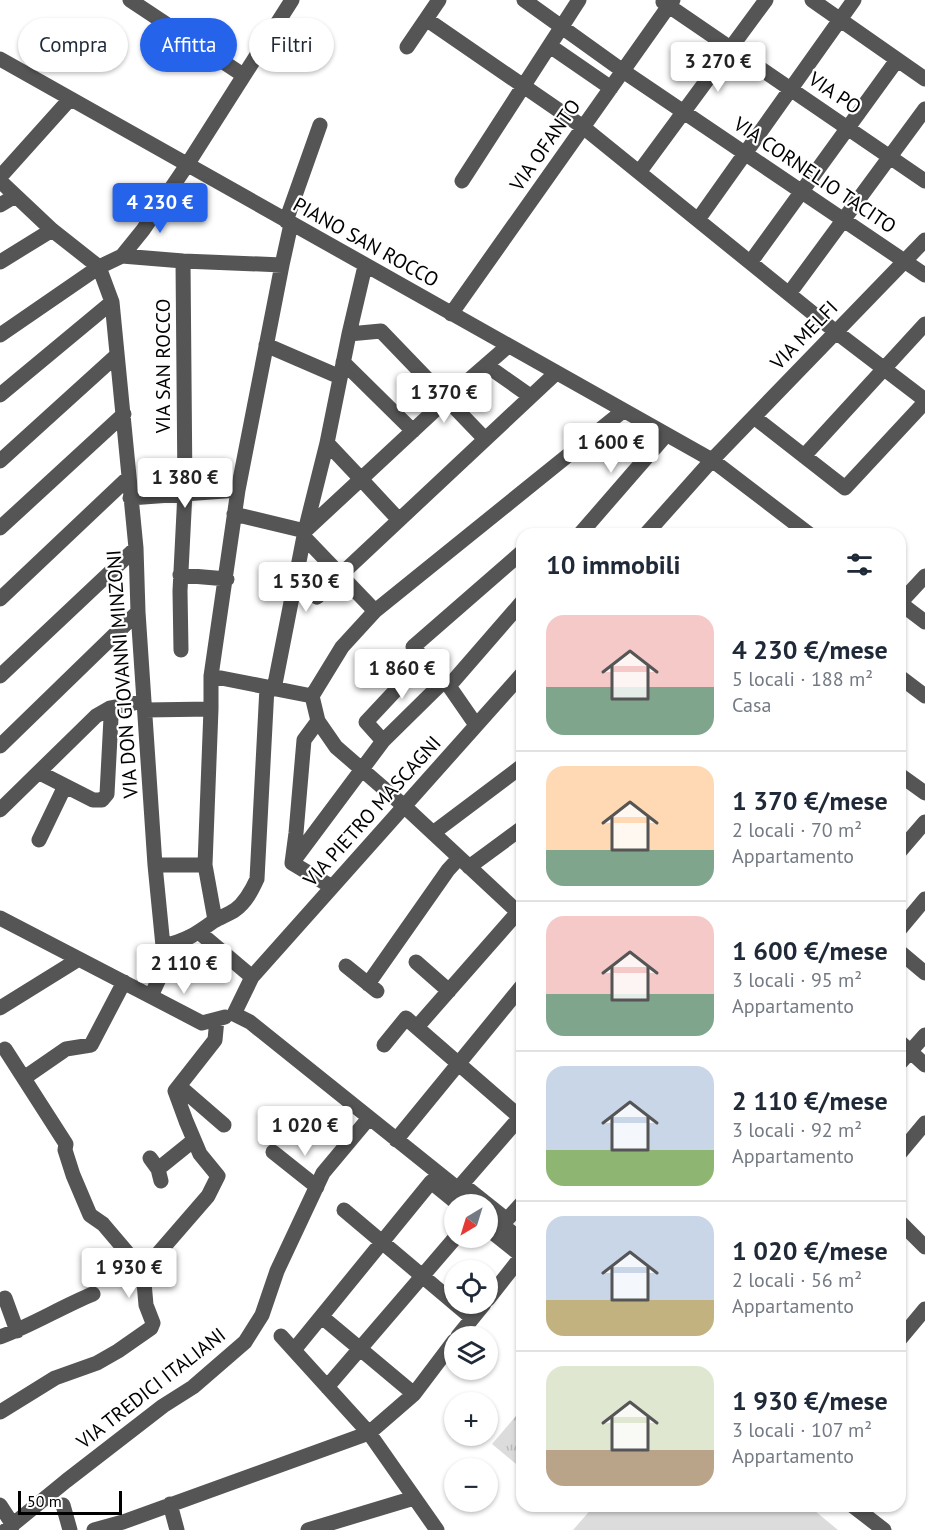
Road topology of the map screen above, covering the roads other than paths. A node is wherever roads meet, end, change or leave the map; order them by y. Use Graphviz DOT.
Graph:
graph roads {
  1 [pos="130,0"];
  2 [pos="292,0"];
  3 [pos="439,0"];
  4 [pos="524,0"];
  5 [pos="579,0"];
  6 [pos="766,0"];
  7 [pos="812,0"];
  8 [pos="854,0"];
  9 [pos="668,2"];
  10 [pos="426,19"];
  11 [pos="840,19"];
  12 [pos="563,27"];
  13 [pos="550,46"];
  14 [pos="407,47"];
  15 [pos="731,48"];
  16 [pos="0,59"];
  17 [pos="897,60"];
  18 [pos="623,71"];
  19 [pos="243,75"];
  20 [pos="925,79"];
  21 [pos="523,86"];
  22 [pos="611,88"];
  23 [pos="791,89"];
  24 [pos="70,99"];
  25 [pos="925,109"];
  26 [pos="684,112"];
  27 [pos="320,125"];
  28 [pos="583,127"];
  29 [pos="848,127"];
  30 [pos="745,153"];
  31 [pos="889,158"];
  32 [pos="187,165"];
  33 [pos="643,167"];
  34 [pos="0,179"];
  35 [pos="462,181"];
  36 [pos="925,181"];
  37 [pos="801,191"];
  38 [pos="15,196"];
  39 [pos="0,205"];
  40 [pos="702,214"];
  41 [pos="843,219"];
  42 [pos="289,222"];
  43 [pos="52,230"];
  44 [pos="925,240"];
  45 [pos="122,256"];
  46 [pos="755,256"];
  47 [pos="183,261"];
  48 [pos="905,261"];
  49 [pos="0,262"];
  50 [pos="282,265"];
  51 [pos="365,266"];
  52 [pos="99,267"];
  53 [pos="925,275"];
  54 [pos="794,287"];
  55 [pos="112,302"];
  56 [pos="452,314"];
  57 [pos="925,324"];
  58 [pos="836,332"];
  59 [pos="349,334"];
  60 [pos="0,335"];
  61 [pos="266,345"];
  62 [pos="508,346"];
  63 [pos="117,355"];
  64 [pos="486,364"];
  65 [pos="342,369"];
  66 [pos="884,369"];
  67 [pos="556,373"];
  68 [pos="0,395"];
  69 [pos="530,396"];
  70 [pos="447,399"];
  71 [pos="925,401"];
  72 [pos="623,411"];
  73 [pos="124,414"];
  74 [pos="754,417"];
  75 [pos="413,431"];
  76 [pos="666,435"];
  77 [pos="485,438"];
  78 [pos="327,443"];
  79 [pos="804,456"];
  80 [pos="712,460"];
  81 [pos="0,461"];
  82 [pos="128,478"];
  83 [pos="361,479"];
  84 [pos="238,490"];
  85 [pos="184,492"];
  86 [pos="130,498"];
  87 [pos="234,514"];
  88 [pos="399,519"];
  89 [pos="0,528"];
  90 [pos="585,528"];
  91 [pos="651,528"];
  92 [pos="801,528"];
  93 [pos="304,534"];
  94 [pos="136,548"];
  95 [pos="516,557"];
  96 [pos="180,575"];
  97 [pos="340,575"];
  98 [pos="925,576"];
  99 [pos="227,579"];
  100 [pos="294,586"];
  101 [pos="906,597"];
  102 [pos="0,598"];
  103 [pos="516,608"];
  104 [pos="906,608"];
  105 [pos="375,611"];
  106 [pos="138,612"];
  107 [pos="925,622"];
  108 [pos="181,650"];
  109 [pos="424,660"];
  110 [pos="0,676"];
  111 [pos="211,676"];
  112 [pos="516,681"];
  113 [pos="906,682"];
  114 [pos="446,684"];
  115 [pos="271,688"];
  116 [pos="312,696"];
  117 [pos="925,696"];
  118 [pos="145,706"];
  119 [pos="110,708"];
  120 [pos="211,709"];
  121 [pos="318,721"];
  122 [pos="476,725"];
  123 [pos="383,741"];
  124 [pos="0,746"];
  125 [pos="361,771"];
  126 [pos="516,771"];
  127 [pos="39,773"];
  128 [pos="906,779"];
  129 [pos="65,786"];
  130 [pos="925,793"];
  131 [pos="404,806"];
  132 [pos="0,810"];
  133 [pos="925,822"];
  134 [pos="433,833"];
  135 [pos="516,836"];
  136 [pos="39,840"];
  137 [pos="906,844"];
  138 [pos="464,862"];
  139 [pos="292,863"];
  140 [pos="155,865"];
  141 [pos="205,865"];
  142 [pos="332,887"];
  143 [pos="925,899"];
  144 [pos="516,910"];
  145 [pos="0,918"];
  146 [pos="516,918"];
  147 [pos="215,920"];
  148 [pos="906,922"];
  149 [pos="200,933"];
  150 [pos="164,946"];
  151 [pos="906,957"];
  152 [pos="79,959"];
  153 [pos="416,962"];
  154 [pos="346,966"];
  155 [pos="925,973"];
  156 [pos="252,977"];
  157 [pos="124,982"];
  158 [pos="449,991"];
  159 [pos="516,993"];
  160 [pos="151,996"];
  161 [pos="0,1008"];
  162 [pos="234,1014"];
  163 [pos="217,1019"];
  164 [pos="411,1023"];
  165 [pos="925,1035"];
  166 [pos="384,1045"];
  167 [pos="906,1045"];
  168 [pos="906,1047"];
  169 [pos="5,1049"];
  170 [pos="458,1064"];
  171 [pos="925,1065"];
  172 [pos="24,1078"];
  173 [pos="181,1083"];
  174 [pos="516,1113"];
  175 [pos="369,1118"];
  176 [pos="925,1122"];
  177 [pos="516,1123"];
  178 [pos="224,1125"];
  179 [pos="396,1140"];
  180 [pos="188,1145"];
  181 [pos="906,1146"];
  182 [pos="273,1152"];
  183 [pos="156,1170"];
  184 [pos="317,1188"];
  185 [pos="446,1194"];
  186 [pos="464,1194"];
  187 [pos="516,1209"];
  188 [pos="344,1210"];
  189 [pos="499,1225"];
  190 [pos="906,1228"];
  191 [pos="516,1237"];
  192 [pos="382,1243"];
  193 [pos="925,1247"];
  194 [pos="447,1248"];
  195 [pos="516,1248"];
  196 [pos="516,1264"];
  197 [pos="143,1271"];
  198 [pos="422,1277"];
  199 [pos="498,1286"];
  200 [pos="93,1294"];
  201 [pos="5,1298"];
  202 [pos="925,1309"];
  203 [pos="475,1314"];
  204 [pos="322,1317"];
  205 [pos="472,1318"];
  206 [pos="466,1326"];
  207 [pos="17,1331"];
  208 [pos="906,1333"];
  209 [pos="281,1336"];
  210 [pos="0,1337"];
  211 [pos="361,1348"];
  212 [pos="294,1350"];
  213 [pos="444,1354"];
  214 [pos="327,1387"];
  215 [pos="414,1394"];
  216 [pos="0,1412"];
  217 [pos="369,1433"];
  218 [pos="414,1498"];
  219 [pos="170,1504"];
  220 [pos="0,1505"];
  221 [pos="63,1505"];
  222 [pos="861,1512"];
  223 [pos="124,1526"];
  224 [pos="10,1527"];
  225 [pos="70,1530"];
  226 [pos="94,1530"];
  227 [pos="177,1530"];
  228 [pos="308,1530"];
  229 [pos="437,1530"];
  230 [pos="884,1530"];
  1 -- 19 [label="street"];
  2 -- 19 [label="street"];
  3 -- 10 [label="street"];
  4 -- 12 [label="street, VIA CORNELIO TACITO"];
  5 -- 12 [label="street"];
  6 -- 15 [label="street"];
  7 -- 11 [label="street"];
  8 -- 11 [label="street"];
  9 -- 15 [label="street, VIA PO"];
  9 -- 18 [label="street, VIA OFANTO"];
  10 -- 14 [label="street"];
  10 -- 21 [label="street"];
  11 -- 17 [label="street"];
  11 -- 23 [label="street"];
  12 -- 13 [label="street"];
  12 -- 18 [label="street, VIA CORNELIO TACITO"];
  13 -- 21 [label="street"];
  13 -- 22 [label="street"];
  15 -- 23 [label="street, VIA PO"];
  15 -- 26 [label="street"];
  16 -- 24 [label="street, PIANO SAN ROCCO"];
  17 -- 20 [label="street"];
  17 -- 29 [label="street"];
  18 -- 22 [label="street, VIA OFANTO"];
  18 -- 26 [label="street, VIA CORNELIO TACITO"];
  19 -- 32 [label="street"];
  21 -- 28 [label="street"];
  21 -- 35 [label="street"];
  22 -- 28 [label="street, VIA OFANTO"];
  23 -- 29 [label="street, VIA PO"];
  23 -- 30 [label="street"];
  24 -- 32 [label="street, PIANO SAN ROCCO"];
  24 -- 34 [label="street"];
  25 -- 31 [label="street"];
  26 -- 30 [label="street, VIA CORNELIO TACITO"];
  26 -- 33 [label="street"];
  27 -- 42 [label="street"];
  28 -- 56 [label="street, VIA OFANTO"];
  28 -- 58 [label="street"];
  29 -- 31 [label="street, VIA PO"];
  29 -- 37 [label="street"];
  30 -- 37 [label="street, VIA CORNELIO TACITO"];
  30 -- 40 [label="street"];
  31 -- 36 [label="street, VIA PO"];
  31 -- 41 [label="street"];
  32 -- 42 [label="street, PIANO SAN ROCCO"];
  32 -- 45 [label="street"];
  34 -- 38 [label="street"];
  37 -- 41 [label="street, VIA CORNELIO TACITO"];
  37 -- 46 [label="street"];
  38 -- 39 [label="street"];
  38 -- 43 [label="street"];
  41 -- 48 [label="street, VIA CORNELIO TACITO"];
  41 -- 54 [label="street"];
  42 -- 50 [label="street"];
  42 -- 51 [label="street, PIANO SAN ROCCO"];
  43 -- 49 [label="street"];
  43 -- 52 [label="street"];
  44 -- 48 [label="street, VIA MELFI"];
  45 -- 47 [label="street"];
  45 -- 52 [label="street"];
  47 -- 50 [label="street"];
  47 -- 85 [label="street, VIA SAN ROCCO"];
  48 -- 53 [label="street, VIA CORNELIO TACITO"];
  48 -- 58 [label="street, VIA MELFI"];
  50 -- 61 [label="street"];
  51 -- 56 [label="street, PIANO SAN ROCCO"];
  51 -- 59 [label="street"];
  52 -- 55 [label="street, VIA DON GIOVANNI MINZONI"];
  52 -- 60 [label="street"];
  55 -- 63 [label="street, VIA DON GIOVANNI MINZONI"];
  55 -- 68 [label="street"];
  56 -- 62 [label="street, PIANO SAN ROCCO"];
  57 -- 66 [label="street"];
  58 -- 66 [label="street"];
  58 -- 74 [label="street, VIA MELFI"];
  59 -- 65 [label="street"];
  59 -- 70 [label="street"];
  61 -- 65 [label="street"];
  61 -- 84 [label="street"];
  62 -- 64 [label="street"];
  62 -- 67 [label="street, PIANO SAN ROCCO"];
  63 -- 73 [label="street, VIA DON GIOVANNI MINZONI"];
  63 -- 81 [label="street"];
  64 -- 69 [label="street"];
  64 -- 70 [label="street"];
  65 -- 75 [label="street"];
  65 -- 78 [label="street"];
  66 -- 71 [label="street"];
  66 -- 79 [label="street"];
  67 -- 69 [label="street"];
  67 -- 72 [label="street, PIANO SAN ROCCO"];
  69 -- 77 [label="street"];
  70 -- 75 [label="street"];
  70 -- 77 [label="street"];
  71 -- 79 [label="street"];
  72 -- 76 [label="street, PIANO SAN ROCCO"];
  72 -- 105 [label="street"];
  73 -- 82 [label="street, VIA DON GIOVANNI MINZONI"];
  73 -- 89 [label="street"];
  74 -- 79 [label="street"];
  74 -- 80 [label="street, VIA MELFI"];
  75 -- 83 [label="street"];
  76 -- 80 [label="street, PIANO SAN ROCCO"];
  76 -- 90 [label="street"];
  77 -- 88 [label="street"];
  78 -- 83 [label="street"];
  78 -- 93 [label="street"];
  80 -- 91 [label="street"];
  80 -- 92 [label="street, PIANO SAN ROCCO"];
  82 -- 86 [label="street, VIA DON GIOVANNI MINZONI"];
  82 -- 102 [label="street"];
  83 -- 88 [label="street"];
  83 -- 93 [label="street"];
  84 -- 85 [label="street"];
  84 -- 87 [label="street"];
  85 -- 86 [label="street"];
  85 -- 96 [label="street, VIA SAN ROCCO"];
  86 -- 94 [label="street, VIA DON GIOVANNI MINZONI"];
  87 -- 93 [label="street"];
  87 -- 99 [label="street"];
  88 -- 97 [label="street"];
  93 -- 97 [label="street"];
  93 -- 100 [label="street"];
  94 -- 106 [label="street, VIA DON GIOVANNI MINZONI"];
  94 -- 110 [label="street"];
  95 -- 109 [label="street"];
  96 -- 99 [label="street"];
  96 -- 108 [label="street, VIA SAN ROCCO"];
  97 -- 100 [label="street"];
  97 -- 105 [label="street"];
  98 -- 101 [label="street"];
  99 -- 111 [label="street"];
  100 -- 115 [label="street"];
  103 -- 114 [label="street"];
  104 -- 107 [label="street"];
  105 -- 116 [label="street"];
  106 -- 118 [label="street, VIA DON GIOVANNI MINZONI"];
  106 -- 124 [label="street"];
  109 -- 114 [label="street"];
  109 -- 123 [label="street"];
  111 -- 115 [label="street"];
  111 -- 120 [label="street"];
  112 -- 122 [label="street, VIA PIETRO MASCAGNI"];
  113 -- 117 [label="street"];
  114 -- 122 [label="street"];
  114 -- 123 [label="street"];
  115 -- 116 [label="street"];
  115 -- 147 [label="street"];
  116 -- 121 [label="street"];
  118 -- 119 [label="street"];
  118 -- 120 [label="street"];
  118 -- 140 [label="street, VIA DON GIOVANNI MINZONI"];
  119 -- 127 [label="street"];
  119 -- 129 [label="street"];
  120 -- 141 [label="street"];
  121 -- 125 [label="street"];
  121 -- 139 [label="street"];
  122 -- 131 [label="street, VIA PIETRO MASCAGNI"];
  123 -- 125 [label="street"];
  125 -- 131 [label="street"];
  125 -- 139 [label="street"];
  126 -- 134 [label="street"];
  127 -- 129 [label="street"];
  127 -- 132 [label="street"];
  128 -- 130 [label="street"];
  129 -- 136 [label="street"];
  131 -- 134 [label="street"];
  131 -- 142 [label="street, VIA PIETRO MASCAGNI"];
  133 -- 137 [label="street"];
  134 -- 138 [label="street"];
  135 -- 138 [label="street"];
  138 -- 144 [label="street"];
  138 -- 154 [label="street"];
  139 -- 142 [label="street"];
  140 -- 141 [label="street"];
  140 -- 150 [label="street, VIA DON GIOVANNI MINZONI"];
  141 -- 147 [label="street"];
  142 -- 156 [label="street, VIA PIETRO MASCAGNI"];
  143 -- 148 [label="street"];
  145 -- 152 [label="street"];
  146 -- 158 [label="street"];
  147 -- 149 [label="street"];
  149 -- 150 [label="street"];
  149 -- 156 [label="street"];
  150 -- 160 [label="street, VIA DON GIOVANNI MINZONI"];
  151 -- 155 [label="street"];
  152 -- 157 [label="street"];
  152 -- 161 [label="street"];
  153 -- 158 [label="street"];
  156 -- 162 [label="street, VIA PIETRO MASCAGNI"];
  157 -- 160 [label="street"];
  157 -- 172 [label="street"];
  158 -- 164 [label="street"];
  159 -- 170 [label="street"];
  160 -- 163 [label="street"];
  162 -- 163 [label="street"];
  162 -- 175 [label="street"];
  163 -- 173 [label="street"];
  164 -- 166 [label="street"];
  164 -- 170 [label="street"];
  165 -- 167 [label="street"];
  168 -- 171 [label="street"];
  169 -- 172 [label="street"];
  170 -- 174 [label="street"];
  170 -- 179 [label="street"];
  172 -- 197 [label="street"];
  173 -- 178 [label="street"];
  173 -- 180 [label="street"];
  175 -- 179 [label="street"];
  175 -- 184 [label="street, VIA TREDICI ITALIANI"];
  176 -- 181 [label="street"];
  177 -- 189 [label="street"];
  179 -- 186 [label="street"];
  180 -- 183 [label="street"];
  180 -- 197 [label="street"];
  182 -- 184 [label="street"];
  184 -- 224 [label="street, VIA TREDICI ITALIANI"];
  185 -- 192 [label="street"];
  187 -- 189 [label="street"];
  188 -- 192 [label="street"];
  189 -- 191 [label="street"];
  189 -- 195 [label="street"];
  190 -- 193 [label="street"];
  192 -- 198 [label="street"];
  192 -- 204 [label="street"];
  194 -- 198 [label="street"];
  196 -- 199 [label="street"];
  197 -- 216 [label="street"];
  198 -- 205 [label="street"];
  198 -- 211 [label="street"];
  200 -- 207 [label="street"];
  201 -- 207 [label="street"];
  202 -- 208 [label="street"];
  203 -- 205 [label="street"];
  204 -- 211 [label="street"];
  204 -- 212 [label="street"];
  205 -- 206 [label="street"];
  207 -- 210 [label="street"];
  209 -- 212 [label="street"];
  211 -- 214 [label="street"];
  211 -- 215 [label="street"];
  212 -- 214 [label="street"];
  213 -- 215 [label="street"];
  214 -- 217 [label="street"];
  215 -- 217 [label="street"];
  217 -- 218 [label="street"];
  217 -- 219 [label="street"];
  218 -- 228 [label="street"];
  218 -- 229 [label="street"];
  219 -- 223 [label="street"];
  219 -- 227 [label="street"];
  220 -- 224 [label="street"];
  221 -- 225 [label="street"];
  222 -- 230 [label="street"];
  223 -- 226 [label="street"];
}
